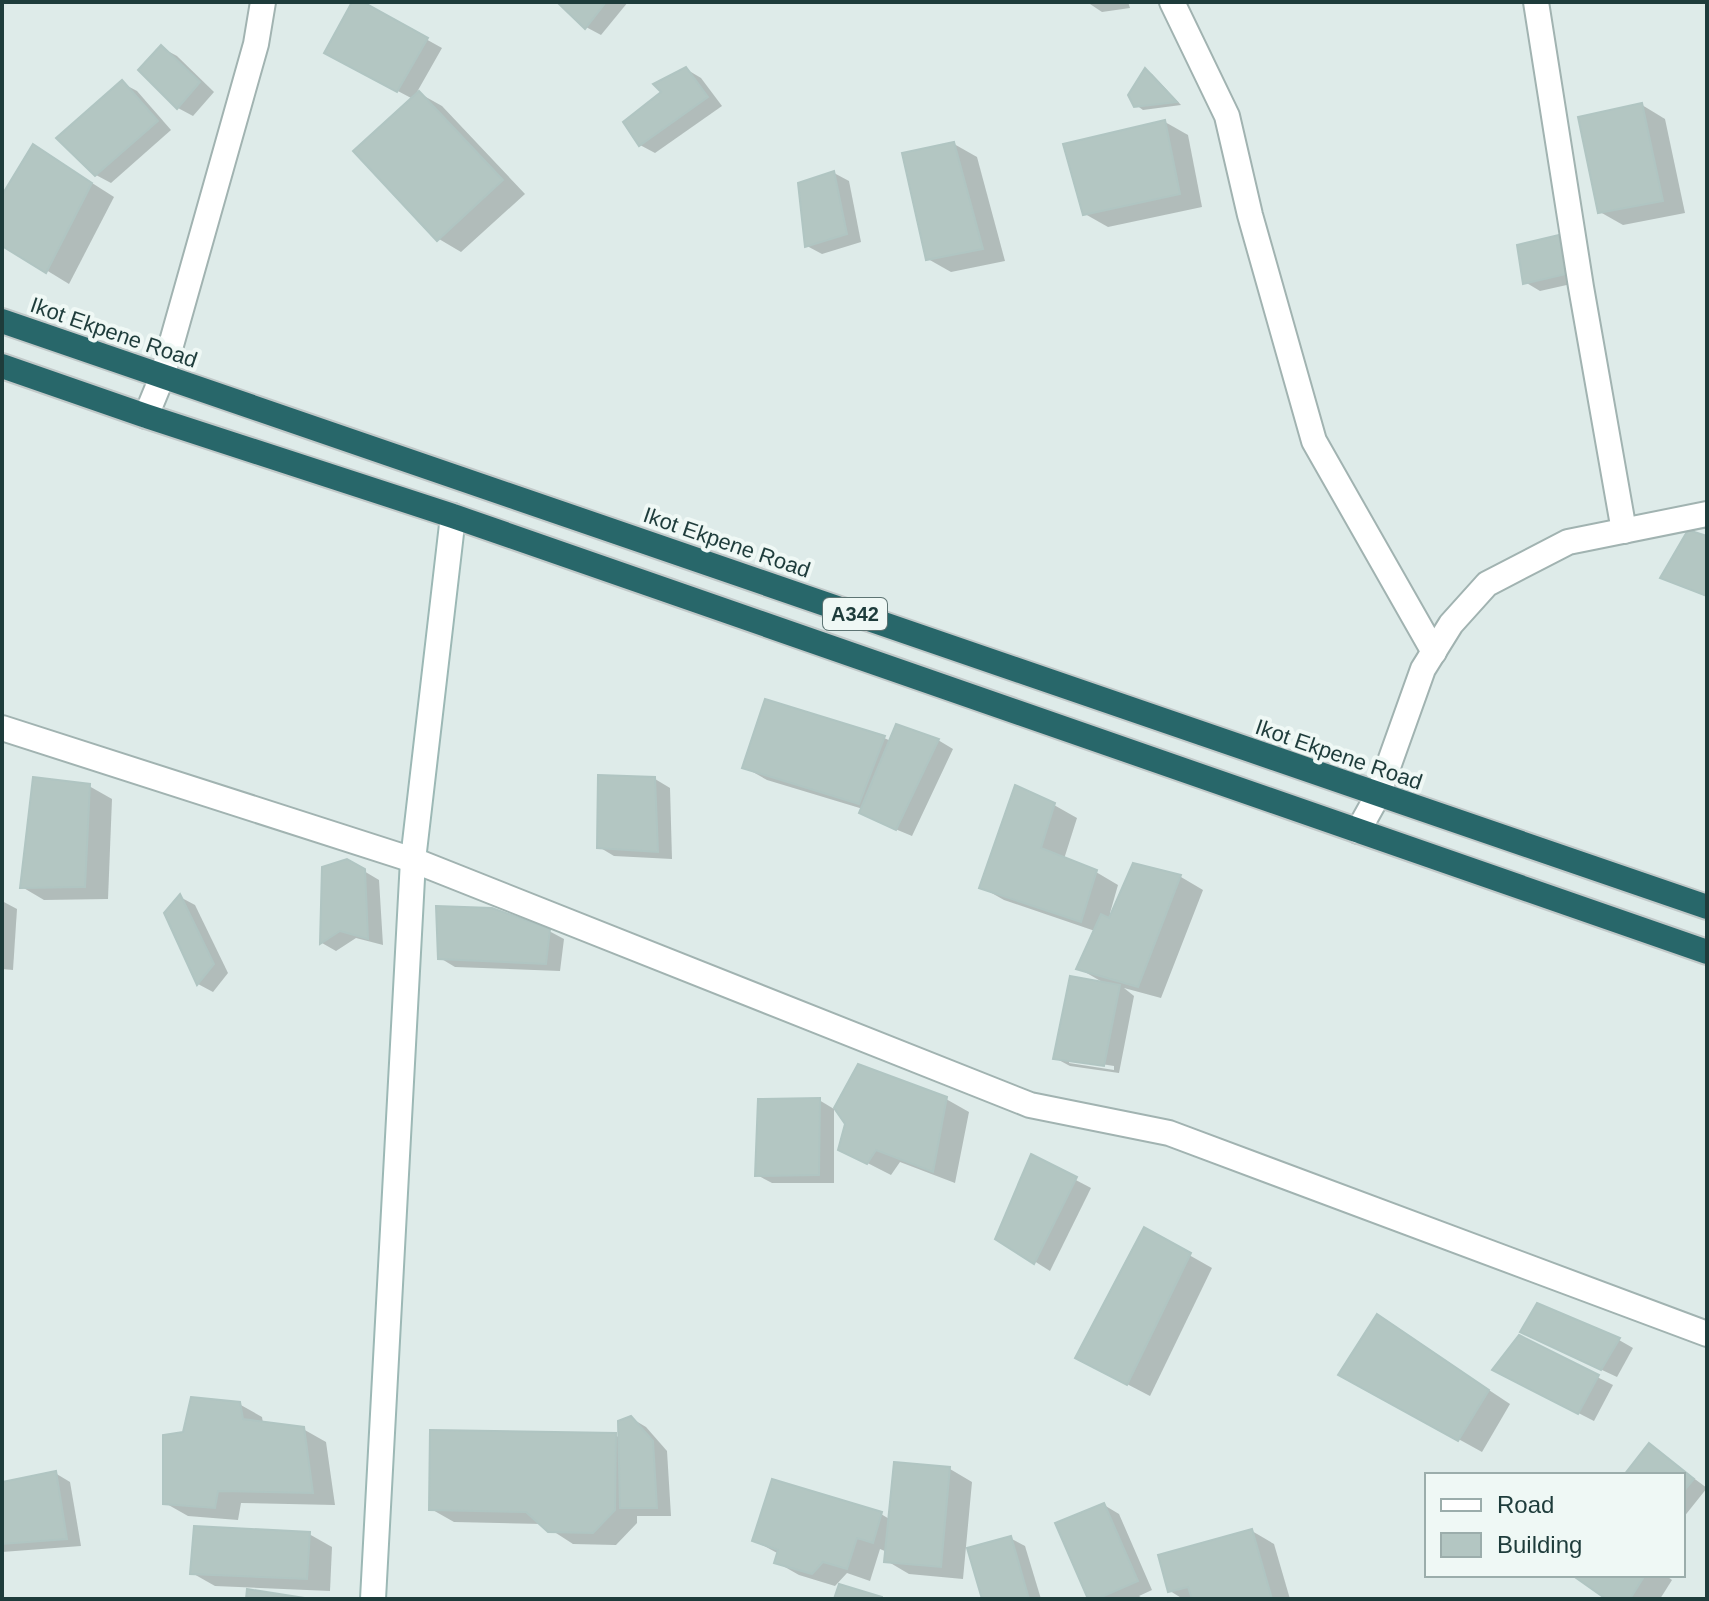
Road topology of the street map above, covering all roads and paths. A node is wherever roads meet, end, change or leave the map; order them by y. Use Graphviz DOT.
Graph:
graph roads {
  1 [pos="263,2"];
  2 [pos="1172,2"];
  3 [pos="1536,2"];
  4 [pos="2,321"];
  5 [pos="2,366"];
  6 [pos="162,377"];
  7 [pos="146,416"];
  8 [pos="1707,514"];
  9 [pos="453,516"];
  10 [pos="1624,531"];
  11 [pos="1434,652"];
  12 [pos="2,728"];
  13 [pos="1378,795"];
  14 [pos="1358,831"];
  15 [pos="413,860"];
  16 [pos="1707,907"];
  17 [pos="1707,952"];
  18 [pos="1707,1334"];
  19 [pos="373,1599"];
  1 -- 6 [label="street"];
  2 -- 11 [label="street"];
  3 -- 10 [label="street"];
  4 -- 6 [label="highway, Ikot Ekpene Road / A342"];
  5 -- 7 [label="highway, A342"];
  6 -- 7 [label="street"];
  6 -- 13 [label="highway, Ikot Ekpene Road / A342"];
  7 -- 9 [label="highway, A342"];
  8 -- 10 [label="street"];
  9 -- 14 [label="highway, A342"];
  9 -- 15 [label="street"];
  10 -- 11 [label="street"];
  11 -- 13 [label="street"];
  12 -- 15 [label="street"];
  13 -- 14 [label="street"];
  13 -- 16 [label="highway, Ikot Ekpene Road / A342"];
  14 -- 17 [label="highway, A342"];
  15 -- 18 [label="street"];
  15 -- 19 [label="street"];
}
